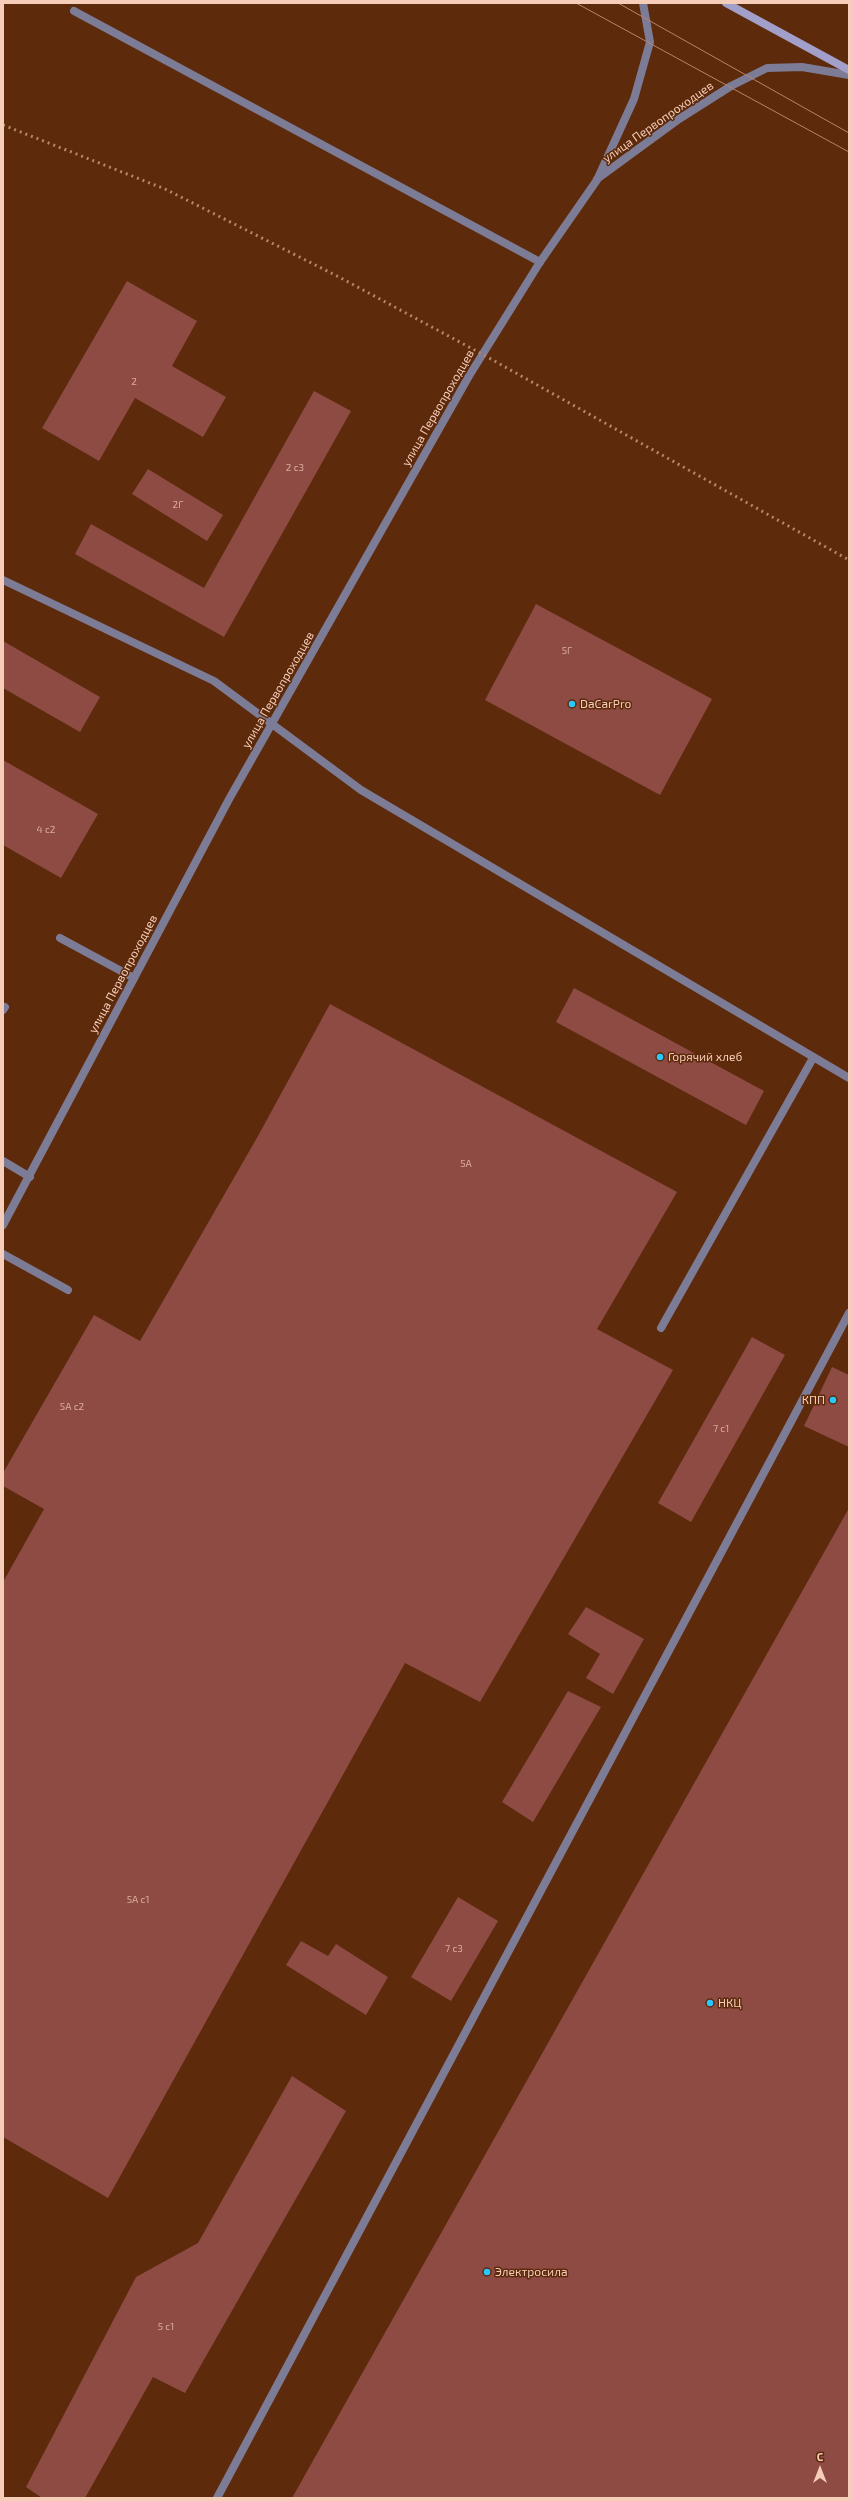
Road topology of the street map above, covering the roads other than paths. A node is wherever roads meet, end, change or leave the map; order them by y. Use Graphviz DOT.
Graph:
graph roads {
  1 [pos="643,3"];
  2 [pos="726,3"];
  3 [pos="74,11"];
  4 [pos="849,70"];
  5 [pos="849,75"];
  6 [pos="597,180"];
  7 [pos="540,262"];
  8 [pos="3,580"];
  9 [pos="272,724"];
  10 [pos="60,938"];
  11 [pos="134,978"];
  12 [pos="814,1058"];
  13 [pos="849,1078"];
  14 [pos="3,1161"];
  15 [pos="30,1177"];
  16 [pos="3,1225"];
  17 [pos="3,1254"];
  18 [pos="68,1290"];
  19 [pos="849,1312"];
  20 [pos="661,1328"];
  21 [pos="217,2498"];
  1 -- 6 [label="street, улица Первопроходцев"];
  2 -- 4 [label="main road"];
  3 -- 7 [label="street"];
  5 -- 6 [label="street, улица Первопроходцев"];
  6 -- 7 [label="street, улица Первопроходцев"];
  7 -- 9 [label="street, улица Первопроходцев"];
  8 -- 9 [label="street"];
  9 -- 11 [label="street, улица Первопроходцев"];
  9 -- 12 [label="street"];
  10 -- 11 [label="street"];
  11 -- 15 [label="street, улица Первопроходцев"];
  12 -- 13 [label="street"];
  12 -- 20 [label="street"];
  14 -- 15 [label="street"];
  15 -- 16 [label="street, улица Первопроходцев"];
  17 -- 18 [label="street"];
  19 -- 21 [label="street"];
}
